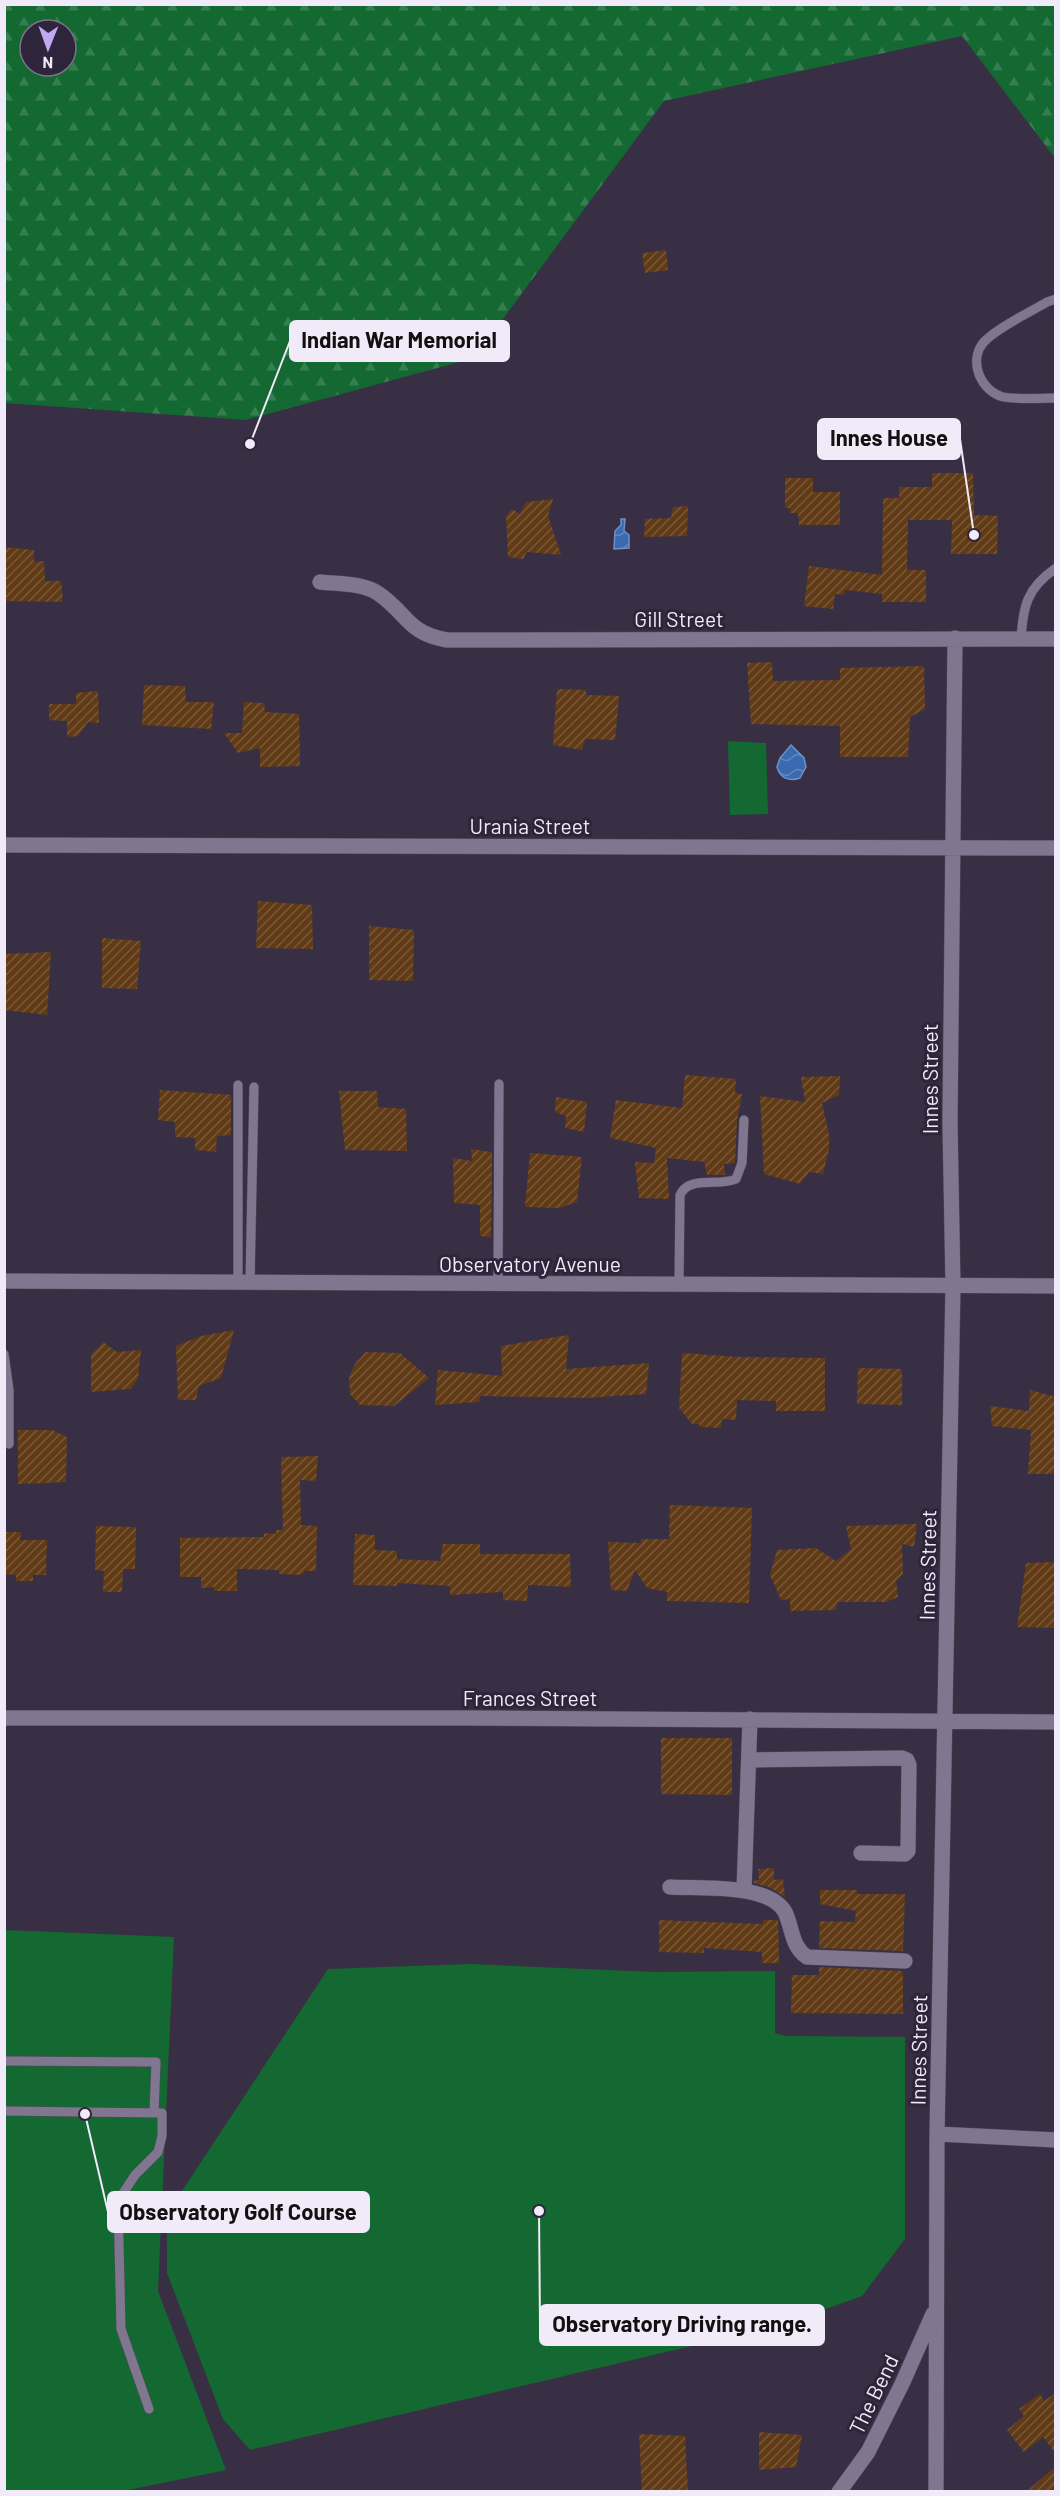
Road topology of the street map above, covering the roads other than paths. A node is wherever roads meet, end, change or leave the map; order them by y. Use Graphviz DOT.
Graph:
graph roads {
  1 [pos="1056,299"];
  2 [pos="1056,398"];
  3 [pos="1056,568"];
  4 [pos="320,582"];
  5 [pos="955,638"];
  6 [pos="1021,639"];
  7 [pos="1056,639"];
  8 [pos="4,845"];
  9 [pos="952,847"];
  10 [pos="1056,848"];
  11 [pos="499,1084"];
  12 [pos="238,1085"];
  13 [pos="255,1087"];
  14 [pos="744,1120"];
  15 [pos="4,1281"];
  16 [pos="244,1283"];
  17 [pos="498,1284"];
  18 [pos="679,1285"];
  19 [pos="953,1286"];
  20 [pos="1056,1286"];
  21 [pos="4,1354"];
  22 [pos="9,1444"];
  23 [pos="4,1718"];
  24 [pos="750,1719"];
  25 [pos="946,1721"];
  26 [pos="1056,1722"];
  27 [pos="749,1760"];
  28 [pos="861,1853"];
  29 [pos="670,1887"];
  30 [pos="744,1890"];
  31 [pos="905,1961"];
  32 [pos="4,2061"];
  33 [pos="4,2111"];
  34 [pos="154,2113"];
  35 [pos="937,2134"];
  36 [pos="1056,2140"];
  37 [pos="935,2310"];
  38 [pos="149,2409"];
  39 [pos="840,2492"];
  40 [pos="936,2492"];
  1 -- 2 [label="lane"];
  3 -- 6 [label="lane"];
  4 -- 5 [label="street, Gill Street"];
  5 -- 6 [label="street, Gill Street"];
  5 -- 9 [label="street, Innes Street"];
  6 -- 7 [label="street, Gill Street"];
  8 -- 9 [label="street, Urania Street"];
  9 -- 10 [label="street, Urania Street"];
  9 -- 19 [label="street, Innes Street"];
  11 -- 17 [label="lane"];
  12 -- 16 [label="lane"];
  13 -- 16 [label="lane"];
  14 -- 18 [label="lane"];
  15 -- 16 [label="street, Observatory Avenue"];
  16 -- 17 [label="street, Observatory Avenue"];
  17 -- 18 [label="street, Observatory Avenue"];
  18 -- 19 [label="street, Observatory Avenue"];
  19 -- 20 [label="street, Observatory Avenue"];
  19 -- 25 [label="street, Innes Street"];
  21 -- 22 [label="lane"];
  23 -- 24 [label="street, Frances Street"];
  24 -- 25 [label="street, Frances Street"];
  24 -- 27 [label="street"];
  25 -- 26 [label="street, Frances Street"];
  25 -- 35 [label="street, Innes Street"];
  27 -- 28 [label="street"];
  27 -- 30 [label="street"];
  29 -- 30 [label="street"];
  30 -- 31 [label="street"];
  32 -- 34 [label="lane"];
  33 -- 34 [label="lane"];
  34 -- 38 [label="lane"];
  35 -- 36 [label="street"];
  35 -- 37 [label="street, Innes Street"];
  37 -- 39 [label="street, The Bend"];
  37 -- 40 [label="street, Innes Street"];
}
